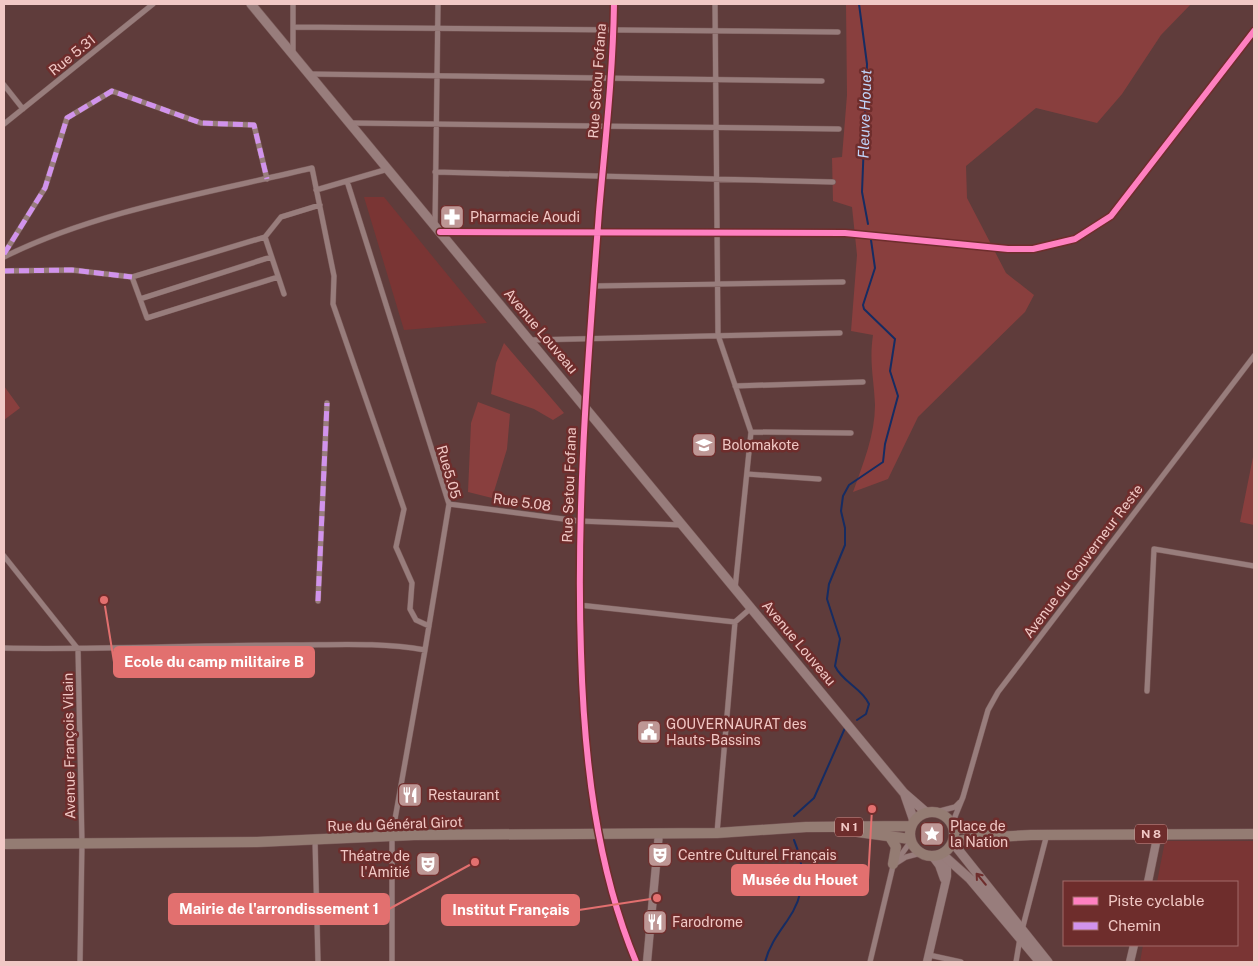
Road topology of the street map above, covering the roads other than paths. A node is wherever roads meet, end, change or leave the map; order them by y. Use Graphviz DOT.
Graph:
graph roads {
  1 [pos="153,4"];
  2 [pos="251,4"];
  3 [pos="293,4"];
  4 [pos="438,4"];
  5 [pos="614,4"];
  6 [pos="714,4"];
  7 [pos="293,27"];
  8 [pos="438,28"];
  9 [pos="614,30"];
  10 [pos="715,31"];
  11 [pos="1254,31"];
  12 [pos="838,32"];
  13 [pos="293,55"];
  14 [pos="309,74"];
  15 [pos="437,76"];
  16 [pos="610,78"];
  17 [pos="716,80"];
  18 [pos="822,81"];
  19 [pos="4,85"];
  20 [pos="23,109"];
  21 [pos="350,123"];
  22 [pos="4,124"];
  23 [pos="437,124"];
  24 [pos="606,126"];
  25 [pos="716,127"];
  26 [pos="839,129"];
  27 [pos="388,169"];
  28 [pos="435,172"];
  29 [pos="602,177"];
  30 [pos="267,179"];
  31 [pos="716,180"];
  32 [pos="347,181"];
  33 [pos="833,182"];
  34 [pos="316,190"];
  35 [pos="320,205"];
  36 [pos="438,229"];
  37 [pos="598,232"];
  38 [pos="717,233"];
  39 [pos="264,236"];
  40 [pos="4,256"];
  41 [pos="271,257"];
  42 [pos="4,271"];
  43 [pos="132,277"];
  44 [pos="278,277"];
  45 [pos="844,282"];
  46 [pos="717,284"];
  47 [pos="594,286"];
  48 [pos="284,294"];
  49 [pos="140,299"];
  50 [pos="840,333"];
  51 [pos="718,335"];
  52 [pos="590,338"];
  53 [pos="530,340"];
  54 [pos="1254,356"];
  55 [pos="863,382"];
  56 [pos="735,386"];
  57 [pos="327,403"];
  58 [pos="584,405"];
  59 [pos="751,432"];
  60 [pos="851,433"];
  61 [pos="747,474"];
  62 [pos="819,479"];
  63 [pos="449,504"];
  64 [pos="579,521"];
  65 [pos="683,525"];
  66 [pos="4,556"];
  67 [pos="1254,566"];
  68 [pos="735,589"];
  69 [pos="318,601"];
  70 [pos="579,605"];
  71 [pos="751,608"];
  72 [pos="735,622"];
  73 [pos="429,626"];
  74 [pos="4,648"];
  75 [pos="78,650"];
  76 [pos="426,650"];
  77 [pos="1147,691"];
  78 [pos="904,793"];
  79 [pos="963,797"];
  80 [pos="931,812"];
  81 [pos="913,824"];
  82 [pos="953,826"];
  83 [pos="788,830"];
  84 [pos="717,832"];
  85 [pos="598,833"];
  86 [pos="659,833"];
  87 [pos="1047,834"];
  88 [pos="1158,834"];
  89 [pos="1254,834"];
  90 [pos="392,836"];
  91 [pos="890,837"];
  92 [pos="315,840"];
  93 [pos="911,840"];
  94 [pos="955,842"];
  95 [pos="82,843"];
  96 [pos="4,844"];
  97 [pos="921,854"];
  98 [pos="940,857"];
  99 [pos="893,865"];
  100 [pos="945,880"];
  101 [pos="1148,881"];
  102 [pos="1021,935"];
  103 [pos="1134,946"];
  104 [pos="928,959"];
  105 [pos="80,962"];
  106 [pos="318,962"];
  107 [pos="392,962"];
  108 [pos="636,962"];
  109 [pos="647,962"];
  110 [pos="870,962"];
  111 [pos="961,962"];
  112 [pos="1016,962"];
  113 [pos="1040,962"];
  114 [pos="1048,962"];
  115 [pos="1130,962"];
  1 -- 20 [label="street, Rue 5.31"];
  2 -- 13 [label="main road, Avenue Louveau"];
  3 -- 7 [label="street"];
  4 -- 8 [label="street"];
  5 -- 9 [label="street, Rue Setou Fofana"];
  6 -- 10 [label="street"];
  7 -- 8 [label="street"];
  7 -- 13 [label="street"];
  8 -- 9 [label="street"];
  8 -- 15 [label="street"];
  9 -- 10 [label="street"];
  9 -- 16 [label="street, Rue Setou Fofana"];
  10 -- 12 [label="street"];
  10 -- 17 [label="street"];
  11 -- 38 [label="street"];
  13 -- 14 [label="main road, Avenue Louveau"];
  14 -- 15 [label="street"];
  14 -- 21 [label="main road, Avenue Louveau"];
  15 -- 16 [label="street"];
  15 -- 23 [label="street"];
  16 -- 17 [label="street"];
  16 -- 24 [label="street, Rue Setou Fofana"];
  17 -- 18 [label="street"];
  17 -- 25 [label="street"];
  19 -- 20 [label="street"];
  20 -- 22 [label="street, Rue 5.31"];
  21 -- 23 [label="street"];
  21 -- 27 [label="main road, Avenue Louveau"];
  23 -- 24 [label="street"];
  23 -- 28 [label="street"];
  24 -- 25 [label="street"];
  24 -- 29 [label="street, Rue Setou Fofana"];
  25 -- 26 [label="street"];
  25 -- 31 [label="street"];
  27 -- 32 [label="street"];
  27 -- 36 [label="main road, Avenue Louveau"];
  28 -- 29 [label="street"];
  28 -- 36 [label="street"];
  29 -- 31 [label="street"];
  29 -- 37 [label="street, Rue Setou Fofana"];
  30 -- 34 [label="street"];
  30 -- 40 [label="street"];
  30 -- 40 [label="street"];
  31 -- 33 [label="street"];
  31 -- 38 [label="street"];
  32 -- 34 [label="street"];
  32 -- 63 [label="street, Rue5.05"];
  34 -- 35 [label="street"];
  35 -- 39 [label="street"];
  35 -- 73 [label="street"];
  36 -- 37 [label="street"];
  36 -- 53 [label="main road, Avenue Louveau"];
  37 -- 38 [label="street"];
  37 -- 47 [label="street, Rue Setou Fofana"];
  38 -- 46 [label="street"];
  39 -- 41 [label="street"];
  39 -- 43 [label="street"];
  41 -- 44 [label="street"];
  41 -- 49 [label="street"];
  42 -- 43 [label="street"];
  43 -- 49 [label="street"];
  44 -- 48 [label="street"];
  44 -- 49 [label="street"];
  45 -- 46 [label="street"];
  46 -- 47 [label="street"];
  46 -- 51 [label="street"];
  47 -- 52 [label="street, Rue Setou Fofana"];
  50 -- 51 [label="street"];
  51 -- 52 [label="street"];
  51 -- 56 [label="street"];
  52 -- 53 [label="street"];
  52 -- 58 [label="street, Rue Setou Fofana"];
  53 -- 58 [label="main road, Avenue Louveau"];
  54 -- 79 [label="street, Avenue du Gouverneur Reste"];
  55 -- 56 [label="street"];
  56 -- 59 [label="street"];
  57 -- 69 [label="street"];
  58 -- 64 [label="street, Rue Setou Fofana"];
  58 -- 65 [label="main road, Avenue Louveau"];
  59 -- 60 [label="street"];
  59 -- 61 [label="street"];
  61 -- 62 [label="street"];
  61 -- 68 [label="street"];
  63 -- 64 [label="street, Rue 5.08"];
  63 -- 73 [label="street, Rue5.05"];
  64 -- 65 [label="street, Rue 5.08"];
  64 -- 70 [label="street, Rue Setou Fofana"];
  65 -- 68 [label="main road, Avenue Louveau"];
  66 -- 75 [label="street"];
  67 -- 77 [label="street"];
  68 -- 71 [label="main road, Avenue Louveau"];
  70 -- 72 [label="street"];
  70 -- 85 [label="street, Rue Setou Fofana"];
  71 -- 72 [label="street"];
  71 -- 78 [label="main road, Avenue Louveau"];
  72 -- 84 [label="street"];
  73 -- 76 [label="street, Rue5.05"];
  74 -- 75 [label="street"];
  75 -- 76 [label="street"];
  75 -- 95 [label="street, Avenue François Vilain"];
  76 -- 90 [label="street, Rue5.05"];
  78 -- 80 [label="main road, Avenue Louveau"];
  78 -- 81 [label="main road, Avenue Louveau"];
  79 -- 80 [label="street"];
  79 -- 82 [label="street, Avenue du Gouverneur Reste"];
  80 -- 81 [label="highway"];
  80 -- 82 [label="highway"];
  81 -- 83 [label="highway, N 1"];
  81 -- 93 [label="highway"];
  82 -- 87 [label="highway, N 8"];
  82 -- 94 [label="highway"];
  83 -- 84 [label="highway, Rue du Général Girot / N 1"];
  83 -- 91 [label="highway, N 1"];
  84 -- 86 [label="highway, Rue du Général Girot / N 1"];
  85 -- 86 [label="highway, Rue du Général Girot / N 1"];
  85 -- 90 [label="highway, Rue du Général Girot / N 1"];
  85 -- 108 [label="street, Rue Setou Fofana"];
  86 -- 109 [label="street"];
  87 -- 88 [label="highway, N 8"];
  87 -- 94 [label="highway, N 8"];
  87 -- 102 [label="street"];
  88 -- 89 [label="highway, N 8"];
  88 -- 101 [label="street"];
  90 -- 92 [label="highway, Rue du Général Girot / N 1"];
  90 -- 107 [label="street, Rue5.05"];
  91 -- 93 [label="highway, N 1"];
  91 -- 99 [label="highway"];
  92 -- 95 [label="highway, Rue du Général Girot / N 1"];
  92 -- 106 [label="street"];
  93 -- 97 [label="highway"];
  93 -- 99 [label="street"];
  94 -- 98 [label="highway"];
  102 -- 94 [label="main road, one-way"];
  95 -- 96 [label="highway, Rue du Général Girot / N 1"];
  95 -- 105 [label="street, Avenue François Vilain"];
  97 -- 98 [label="highway"];
  97 -- 99 [label="street"];
  98 -- 100 [label="street"];
  98 -- 100 [label="street"];
  98 -- 102 [label="main road"];
  99 -- 110 [label="street"];
  100 -- 104 [label="street"];
  102 -- 112 [label="street"];
  102 -- 113 [label="main road"];
  102 -- 114 [label="main road"];
  103 -- 115 [label="street"];
  104 -- 111 [label="street"];
}
